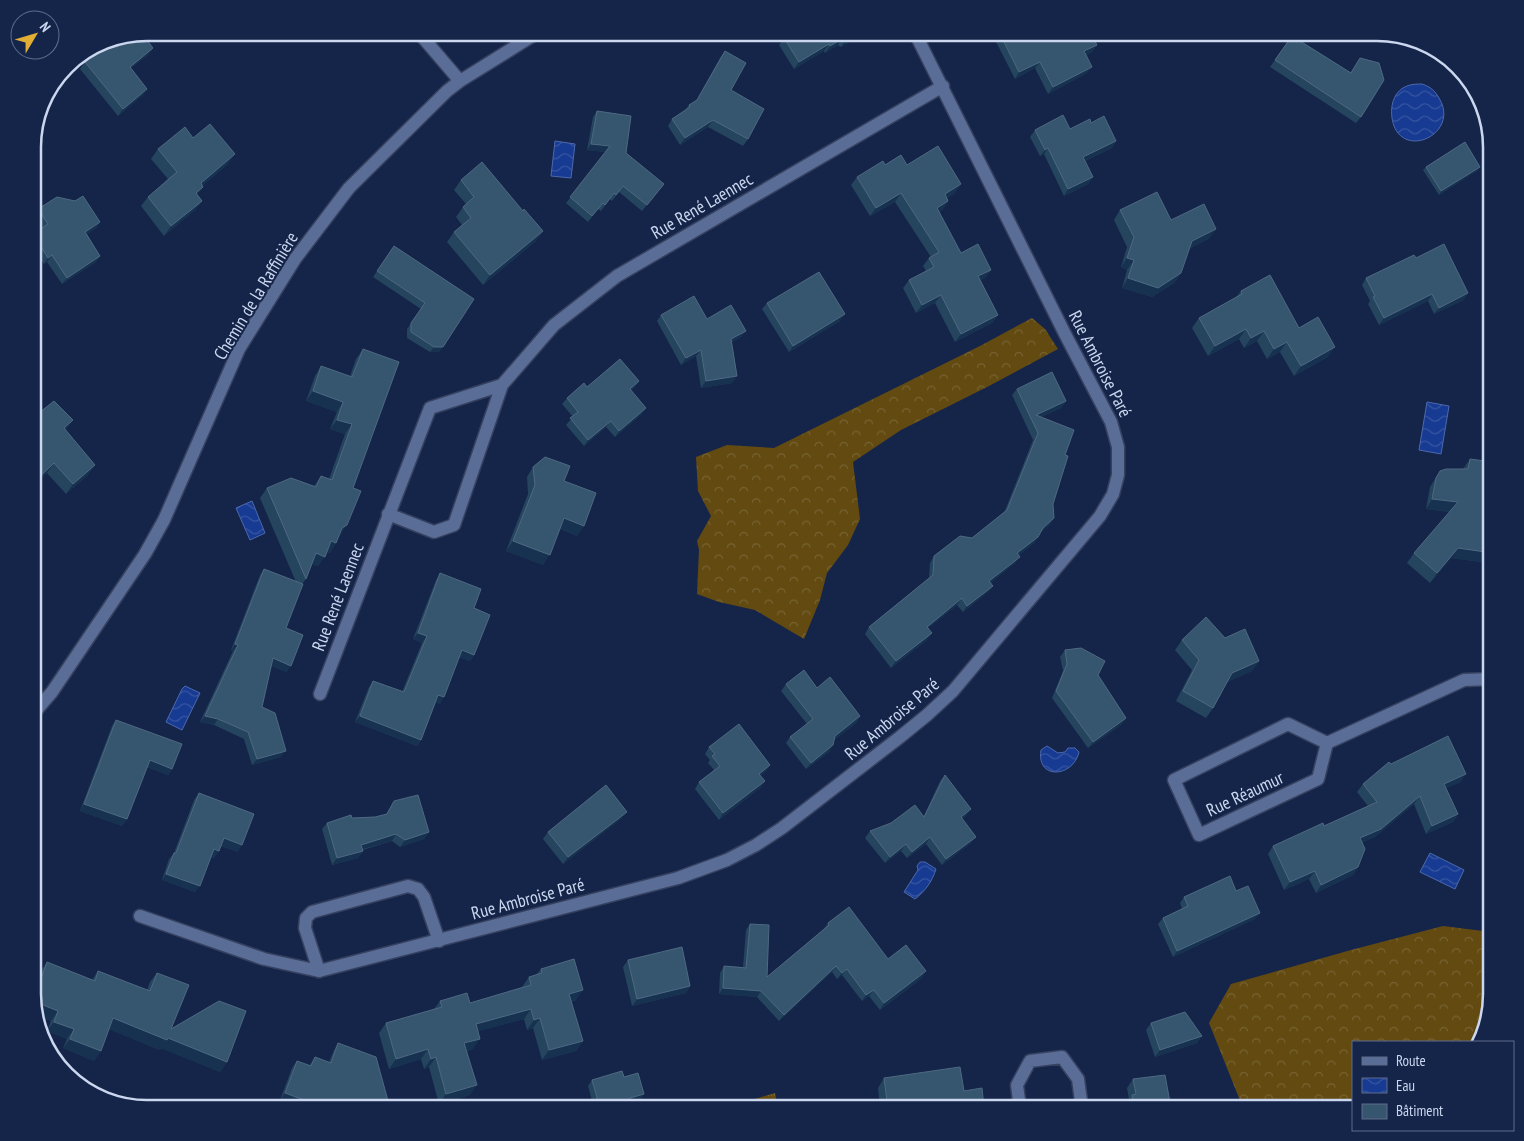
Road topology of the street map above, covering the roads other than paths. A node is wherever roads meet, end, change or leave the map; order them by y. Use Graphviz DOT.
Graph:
graph roads {
  1 [pos="427,41"];
  2 [pos="523,41"];
  3 [pos="920,41"];
  4 [pos="460,81"];
  5 [pos="943,86"];
  6 [pos="502,385"];
  7 [pos="388,514"];
  8 [pos="1483,679"];
  9 [pos="320,694"];
  10 [pos="41,705"];
  11 [pos="1327,743"];
  12 [pos="140,916"];
  13 [pos="438,941"];
  14 [pos="319,971"];
  15 [pos="1019,1100"];
  16 [pos="1081,1100"];
  1 -- 4 [label="street"];
  2 -- 4 [label="street, Chemin de la Raffinière"];
  3 -- 5 [label="street, Rue Ambroise Paré"];
  4 -- 10 [label="street, Chemin de la Raffinière"];
  5 -- 6 [label="street, Rue René Laennec"];
  5 -- 13 [label="street, Rue Ambroise Paré"];
  6 -- 7 [label="street, Rue René Laennec"];
  6 -- 7 [label="street, Rue René Laennec"];
  7 -- 9 [label="street, Rue René Laennec"];
  8 -- 11 [label="street"];
  11 -- 11 [label="street, Rue Réaumur"];
  12 -- 14 [label="street, Rue Ambroise Paré"];
  13 -- 14 [label="street, Rue Ambroise Paré"];
  13 -- 14 [label="street"];
  15 -- 16 [label="street"];
}
